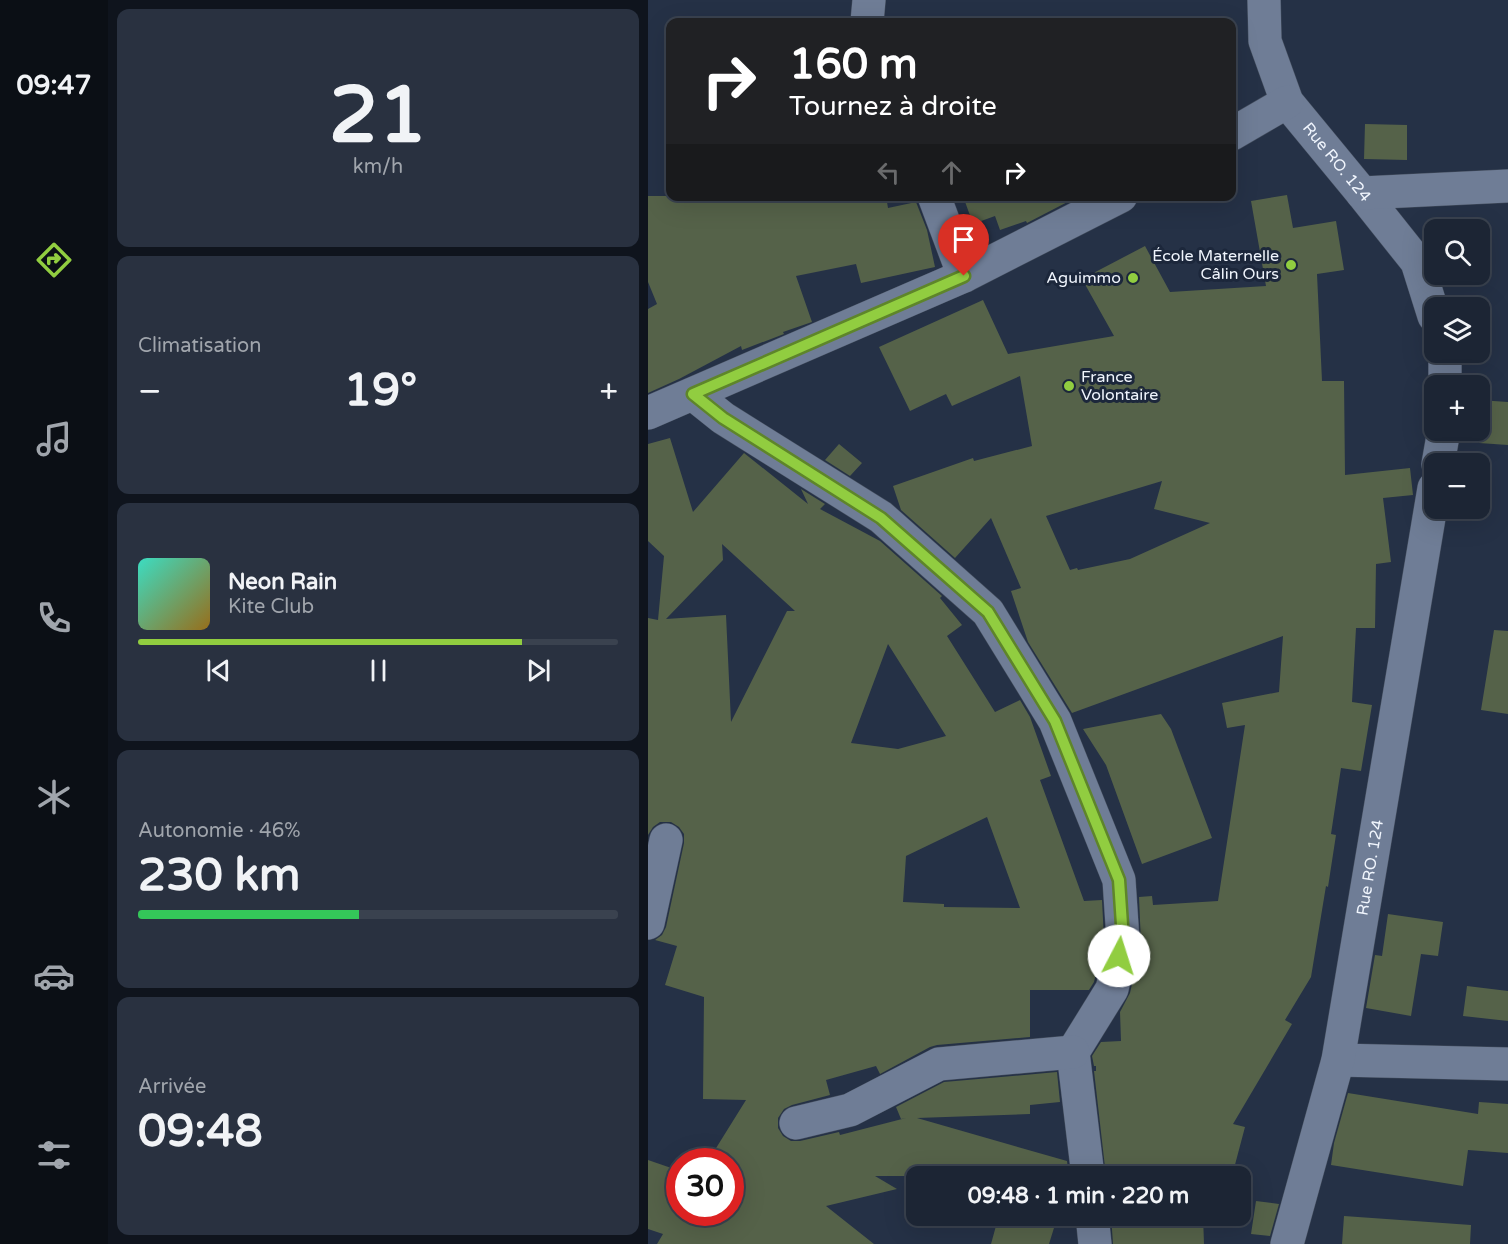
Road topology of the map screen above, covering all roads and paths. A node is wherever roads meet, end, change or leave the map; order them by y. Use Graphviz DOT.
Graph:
graph roads {
  1 [pos="869,0"];
  2 [pos="1264,0"];
  3 [pos="867,18"];
  4 [pos="1287,102"];
  5 [pos="1236,132"];
  6 [pos="1508,186"];
  7 [pos="1362,193"];
  8 [pos="936,201"];
  9 [pos="1111,201"];
  10 [pos="964,276"];
  11 [pos="1428,297"];
  12 [pos="693,394"];
  13 [pos="648,413"];
  14 [pos="1429,519"];
  15 [pos="666,840"];
  16 [pos="648,923"];
  17 [pos="1073,1052"];
  18 [pos="1338,1060"];
  19 [pos="1508,1064"];
  20 [pos="796,1123"];
  21 [pos="1087,1166"];
  22 [pos="1093,1226"];
  23 [pos="1095,1244"];
  24 [pos="1287,1244"];
  1 -- 3 [label="street"];
  2 -- 4 [label="street, Rue RO. 124"];
  4 -- 5 [label="street"];
  4 -- 7 [label="street, Rue RO. 124"];
  6 -- 7 [label="street"];
  7 -- 11 [label="street, Rue RO. 124"];
  8 -- 10 [label="street"];
  9 -- 10 [label="street"];
  10 -- 12 [label="street"];
  12 -- 13 [label="street"];
  12 -- 17 [label="street"];
  14 -- 18 [label="street, Rue RO. 124"];
  15 -- 16 [label="street"];
  17 -- 20 [label="street"];
  17 -- 21 [label="street"];
  18 -- 19 [label="street"];
  18 -- 24 [label="street, Rue RO. 124"];
  22 -- 23 [label="street"];
}
